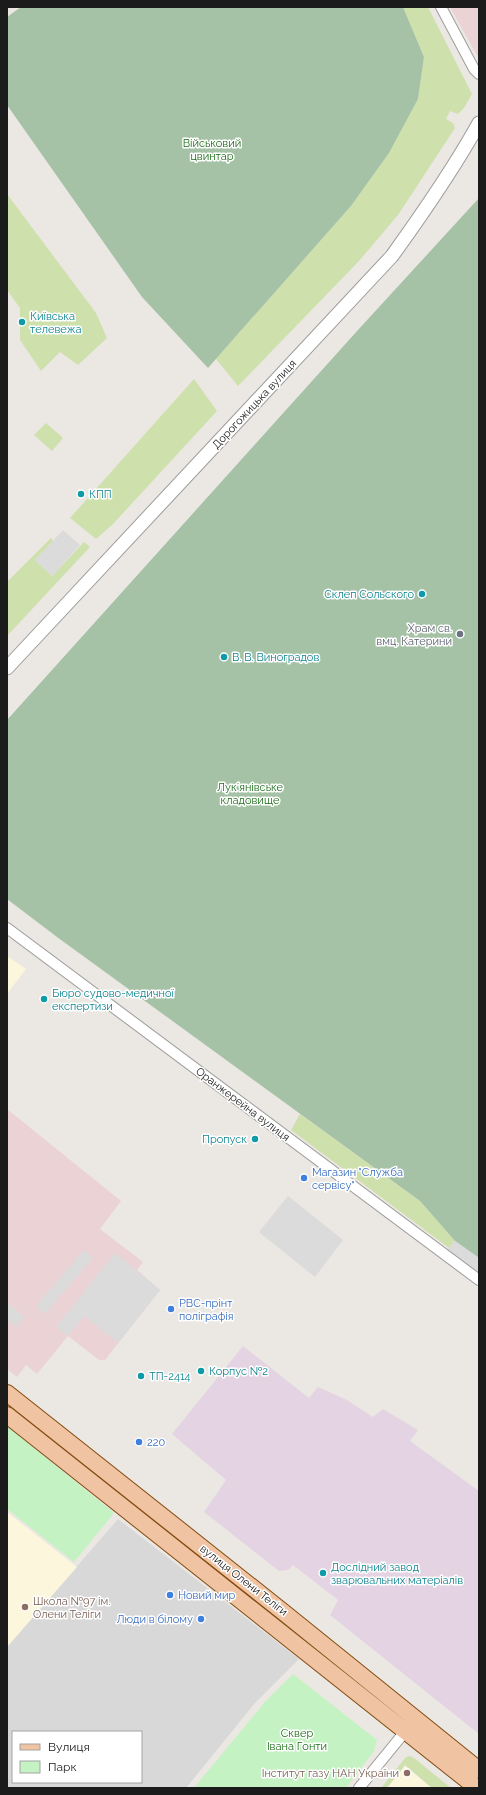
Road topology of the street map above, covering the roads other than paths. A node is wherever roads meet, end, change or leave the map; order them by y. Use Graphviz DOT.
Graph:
graph roads {
  1 [pos="442,7"];
  2 [pos="479,74"];
  3 [pos="479,123"];
  4 [pos="7,668"];
  5 [pos="7,928"];
  6 [pos="479,1280"];
  7 [pos="7,1393"];
  8 [pos="7,1415"];
  9 [pos="424,1726"];
  10 [pos="405,1730"];
  11 [pos="479,1770"];
  12 [pos="359,1788"];
  13 [pos="477,1788"];
  1 -- 2 [label="street"];
  3 -- 4 [label="street, Дорогожицька вулиця"];
  5 -- 6 [label="street, Оранжерейна вулиця"];
  7 -- 9 [label="main road, вулиця Олени Теліги"];
  8 -- 10 [label="main road, вулиця Олени Теліги"];
  9 -- 10 [label="street"];
  9 -- 11 [label="main road, вулиця Олени Теліги"];
  10 -- 12 [label="street"];
  10 -- 13 [label="main road, вулиця Олени Теліги"];
}
